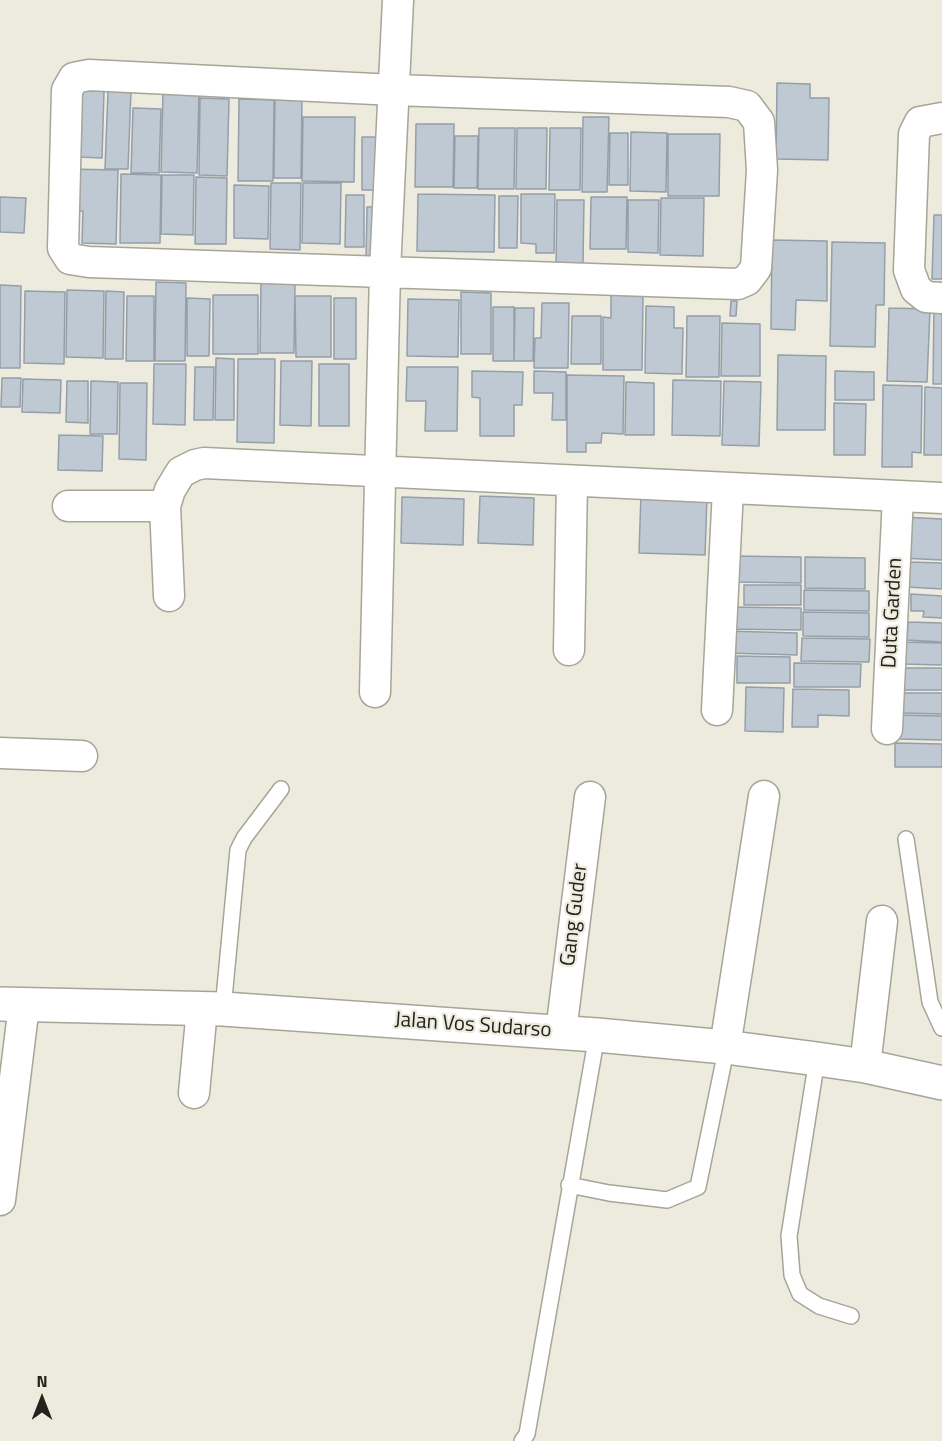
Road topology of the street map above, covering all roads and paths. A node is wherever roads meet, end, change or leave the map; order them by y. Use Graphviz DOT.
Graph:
graph roads {
  1 [pos="399,0"];
  2 [pos="395,90"];
  3 [pos="942,118"];
  4 [pos="385,271"];
  5 [pos="942,298"];
  6 [pos="381,471"];
  7 [pos="572,481"];
  8 [pos="728,489"];
  9 [pos="898,496"];
  10 [pos="942,498"];
  11 [pos="68,506"];
  12 [pos="165,506"];
  13 [pos="169,596"];
  14 [pos="569,651"];
  15 [pos="375,692"];
  16 [pos="717,710"];
  17 [pos="888,729"];
  18 [pos="0,753"];
  19 [pos="82,756"];
  20 [pos="281,789"];
  21 [pos="764,796"];
  22 [pos="590,797"];
  23 [pos="906,839"];
  24 [pos="882,921"];
  25 [pos="12,1005"];
  26 [pos="213,1009"];
  27 [pos="942,1028"];
  28 [pos="561,1032"];
  29 [pos="597,1035"];
  30 [pos="725,1047"];
  31 [pos="817,1059"];
  32 [pos="865,1066"];
  33 [pos="942,1083"];
  34 [pos="194,1093"];
  35 [pos="569,1185"];
  36 [pos="0,1200"];
  37 [pos="851,1316"];
  38 [pos="522,1441"];
  1 -- 2 [label="street"];
  2 -- 4 [label="street"];
  2 -- 4 [label="street"];
  2 -- 4 [label="street"];
  3 -- 5 [label="street"];
  4 -- 6 [label="street"];
  6 -- 7 [label="street"];
  6 -- 12 [label="street"];
  6 -- 15 [label="street"];
  7 -- 8 [label="street"];
  7 -- 14 [label="street"];
  8 -- 9 [label="street"];
  8 -- 16 [label="street"];
  9 -- 10 [label="street"];
  9 -- 17 [label="street, Duta Garden"];
  11 -- 12 [label="street"];
  12 -- 13 [label="street"];
  18 -- 19 [label="street"];
  20 -- 26 [label="lane"];
  21 -- 30 [label="street"];
  22 -- 28 [label="street, Gang Guder"];
  23 -- 27 [label="lane"];
  24 -- 32 [label="street"];
  25 -- 26 [label="street, Jalan Vos Sudarso"];
  25 -- 36 [label="street"];
  26 -- 28 [label="street, Jalan Vos Sudarso"];
  26 -- 34 [label="street"];
  28 -- 29 [label="street, Jalan Vos Sudarso"];
  29 -- 30 [label="street, Jalan Vos Sudarso"];
  29 -- 35 [label="lane"];
  30 -- 31 [label="street, Jalan Vos Sudarso"];
  30 -- 35 [label="lane"];
  31 -- 32 [label="street, Jalan Vos Sudarso"];
  31 -- 37 [label="lane"];
  32 -- 33 [label="street, Jalan Vos Sudarso"];
  35 -- 38 [label="lane"];
}
